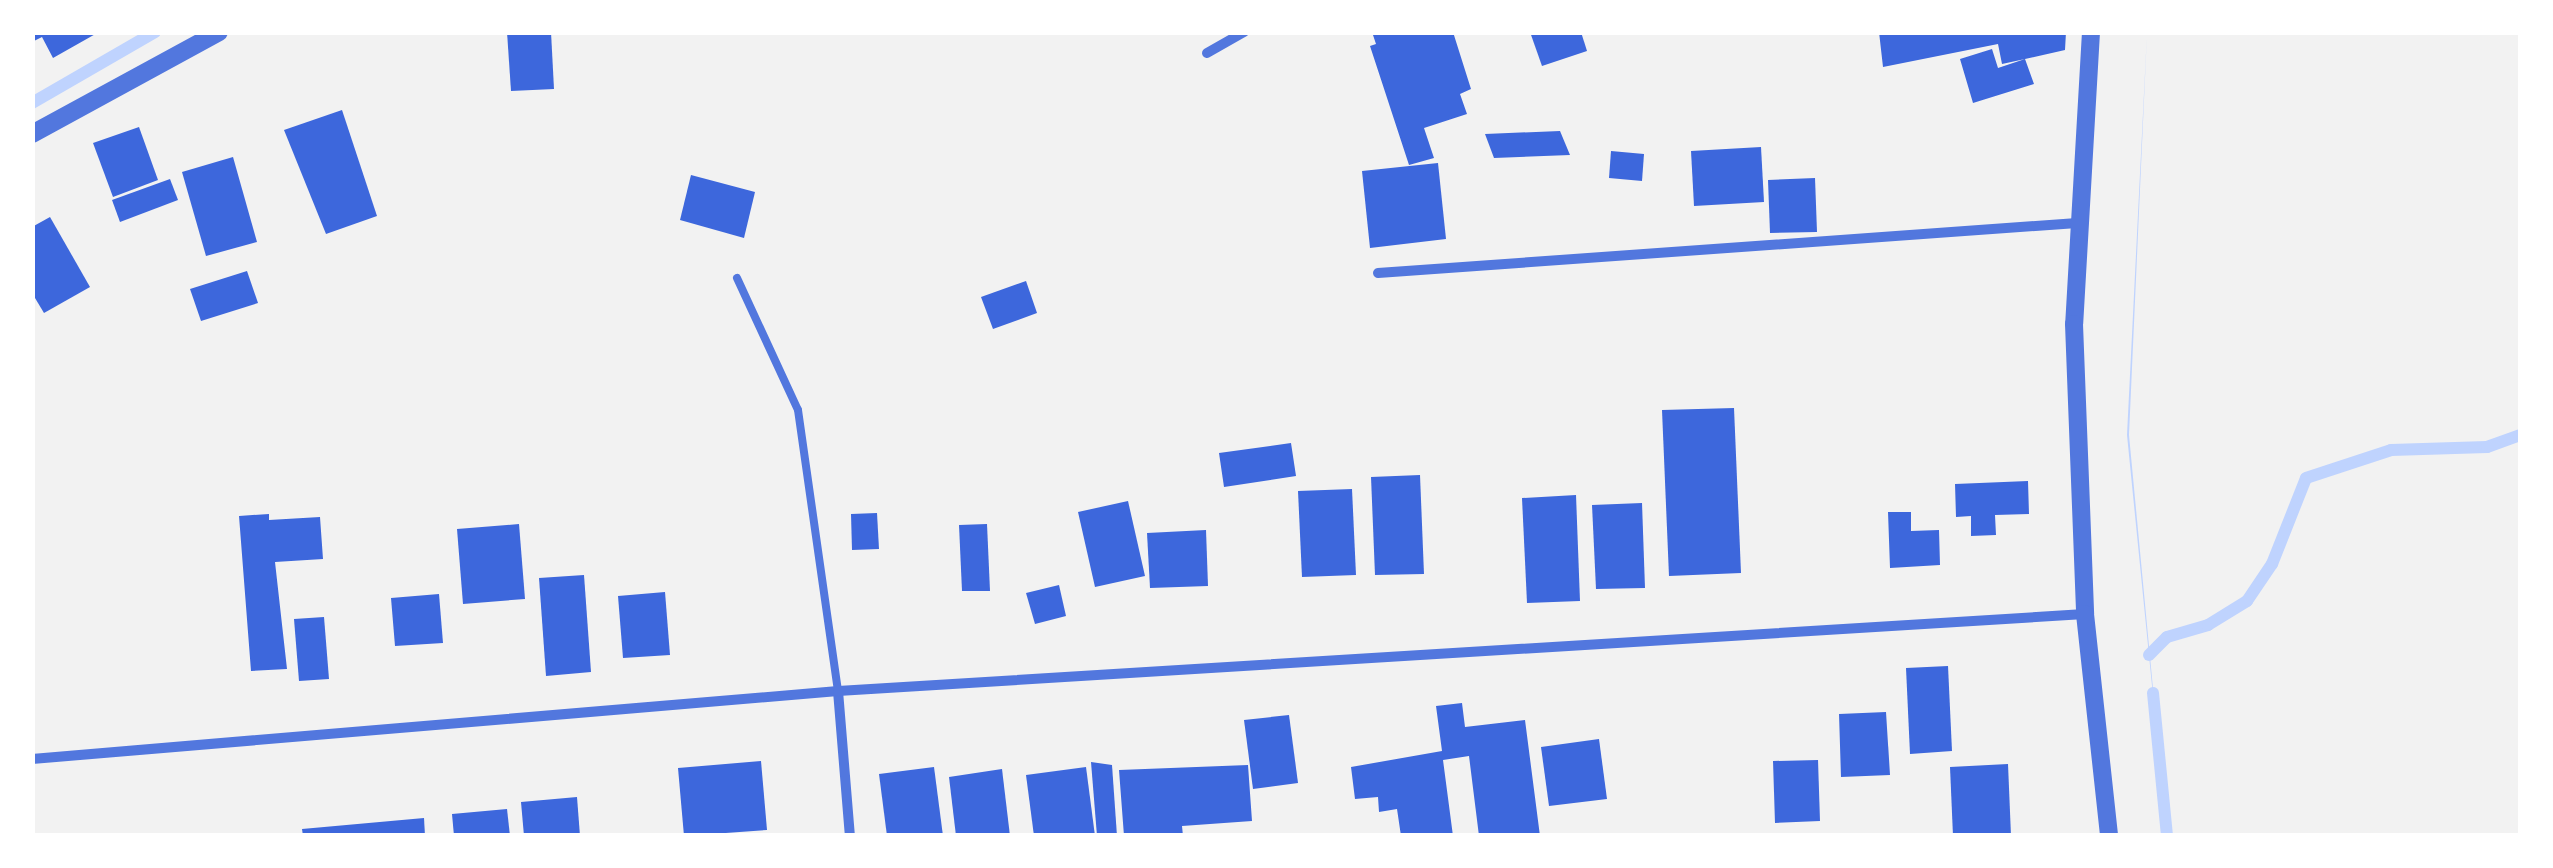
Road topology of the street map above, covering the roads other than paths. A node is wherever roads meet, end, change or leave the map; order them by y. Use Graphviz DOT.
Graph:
graph roads {
  1 [pos="219,32"];
  2 [pos="1244,32"];
  3 [pos="2091,32"];
  4 [pos="1207,53"];
  5 [pos="32,134"];
  6 [pos="2077,223"];
  7 [pos="1378,273"];
  8 [pos="737,278"];
  9 [pos="2086,614"];
  10 [pos="838,690"];
  11 [pos="32,759"];
  12 [pos="850,836"];
  13 [pos="2109,836"];
  1 -- 5 [label="street"];
  2 -- 4 [label="street"];
  3 -- 6 [label="street"];
  6 -- 7 [label="street"];
  6 -- 9 [label="street"];
  8 -- 10 [label="lane"];
  9 -- 10 [label="street"];
  9 -- 13 [label="street"];
  10 -- 11 [label="street"];
  10 -- 12 [label="street"];
}
